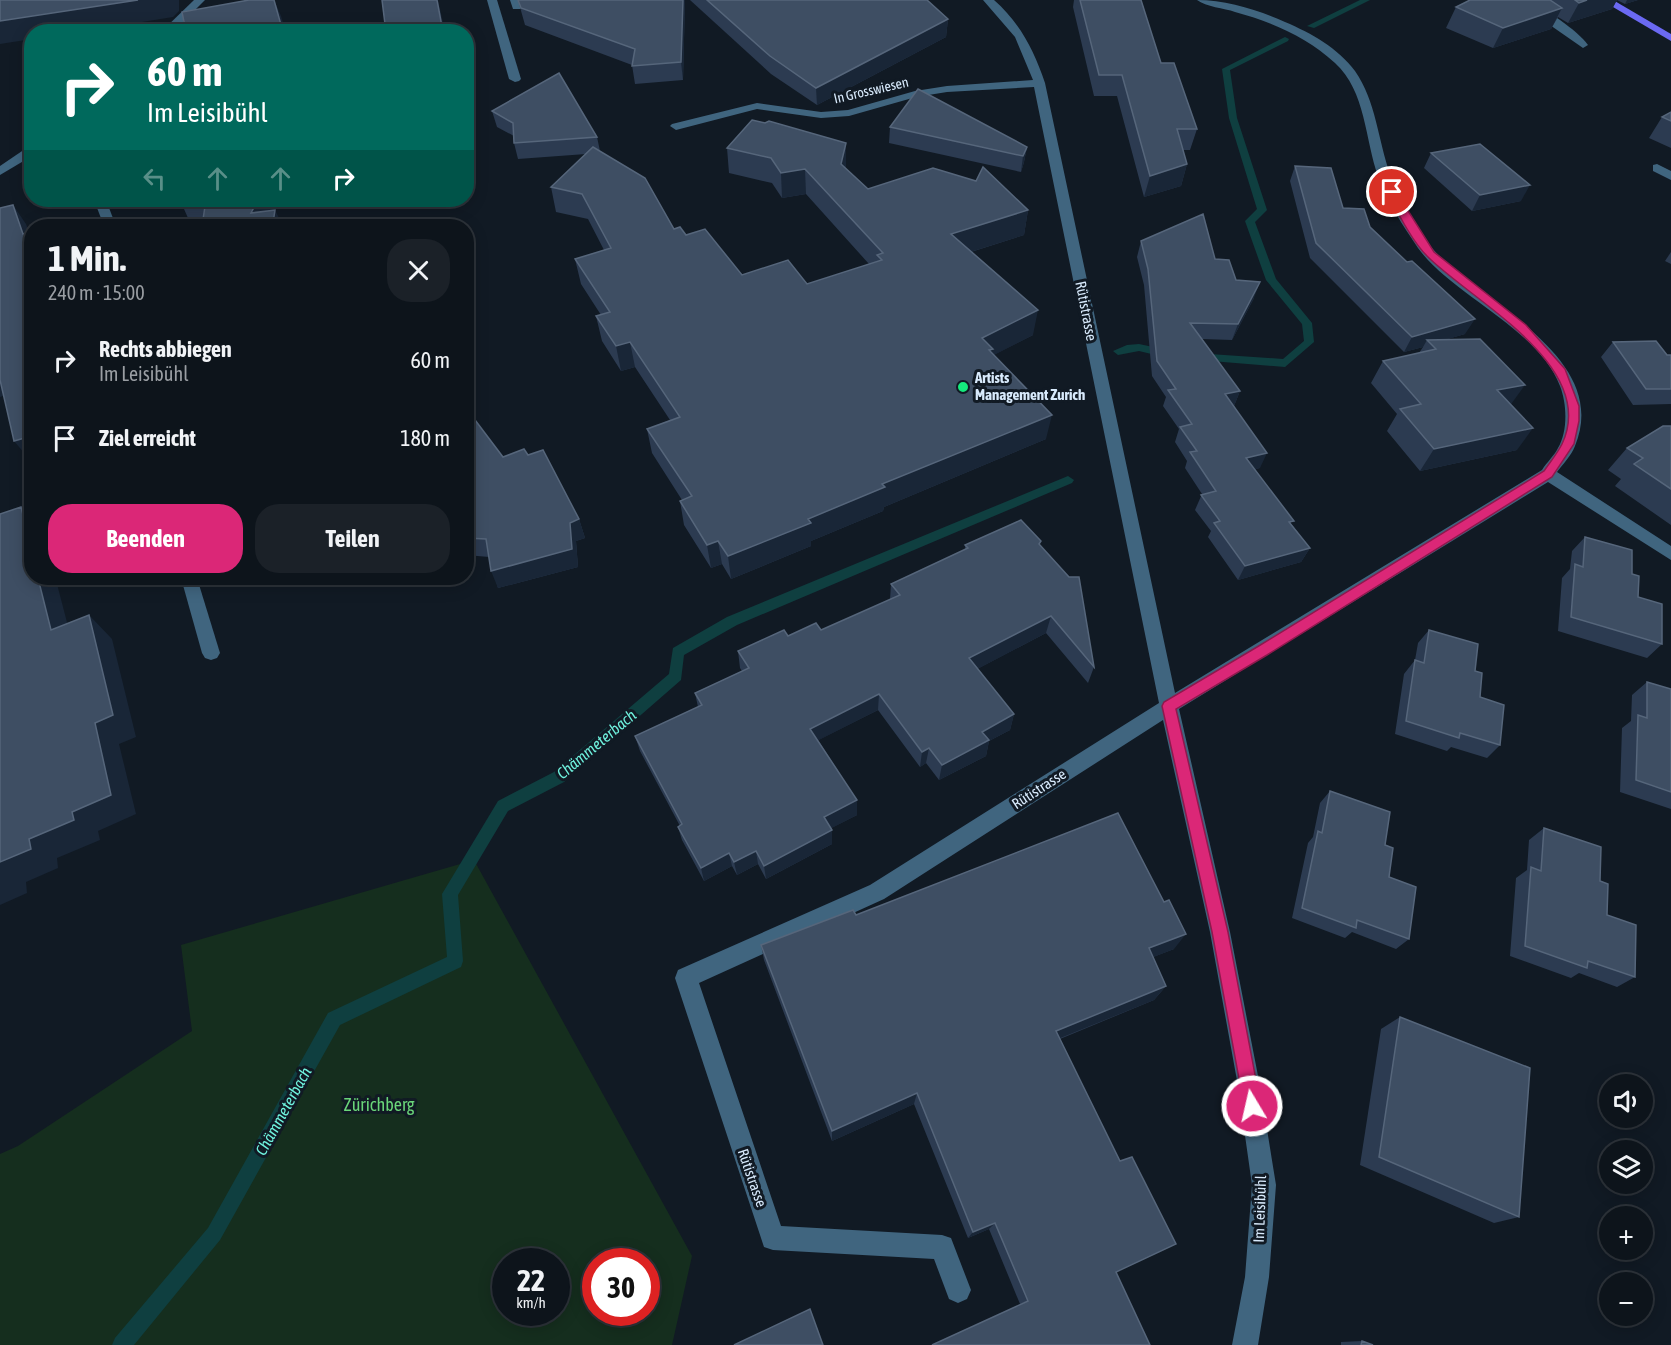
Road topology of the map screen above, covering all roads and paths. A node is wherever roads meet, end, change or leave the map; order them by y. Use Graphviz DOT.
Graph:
graph roads {
  1 [pos="200,0"];
  2 [pos="492,0"];
  3 [pos="988,0"];
  4 [pos="1202,0"];
  5 [pos="1519,0"];
  6 [pos="1606,0"];
  7 [pos="174,24"];
  8 [pos="1671,38"];
  9 [pos="1583,45"];
  10 [pos="515,79"];
  11 [pos="1039,83"];
  12 [pos="676,126"];
  13 [pos="24,155"];
  14 [pos="1657,168"];
  15 [pos="0,171"];
  16 [pos="1671,176"];
  17 [pos="1548,474"];
  18 [pos="1671,554"];
  19 [pos="191,585"];
  20 [pos="211,653"];
  21 [pos="1168,706"];
  22 [pos="958,1290"];
  23 [pos="1245,1345"];
  1 -- 7 [label="street"];
  2 -- 10 [label="street"];
  3 -- 11 [label="street, Rütistrasse"];
  4 -- 17 [label="street"];
  5 -- 9 [label="street"];
  6 -- 8 [label="main road"];
  11 -- 12 [label="street, In Grosswiesen"];
  11 -- 21 [label="street, Rütistrasse"];
  13 -- 15 [label="street"];
  14 -- 16 [label="street"];
  17 -- 18 [label="street"];
  17 -- 21 [label="street"];
  19 -- 20 [label="street"];
  21 -- 22 [label="street, Rütistrasse"];
  21 -- 23 [label="street, Im Leisibühl"];
}
